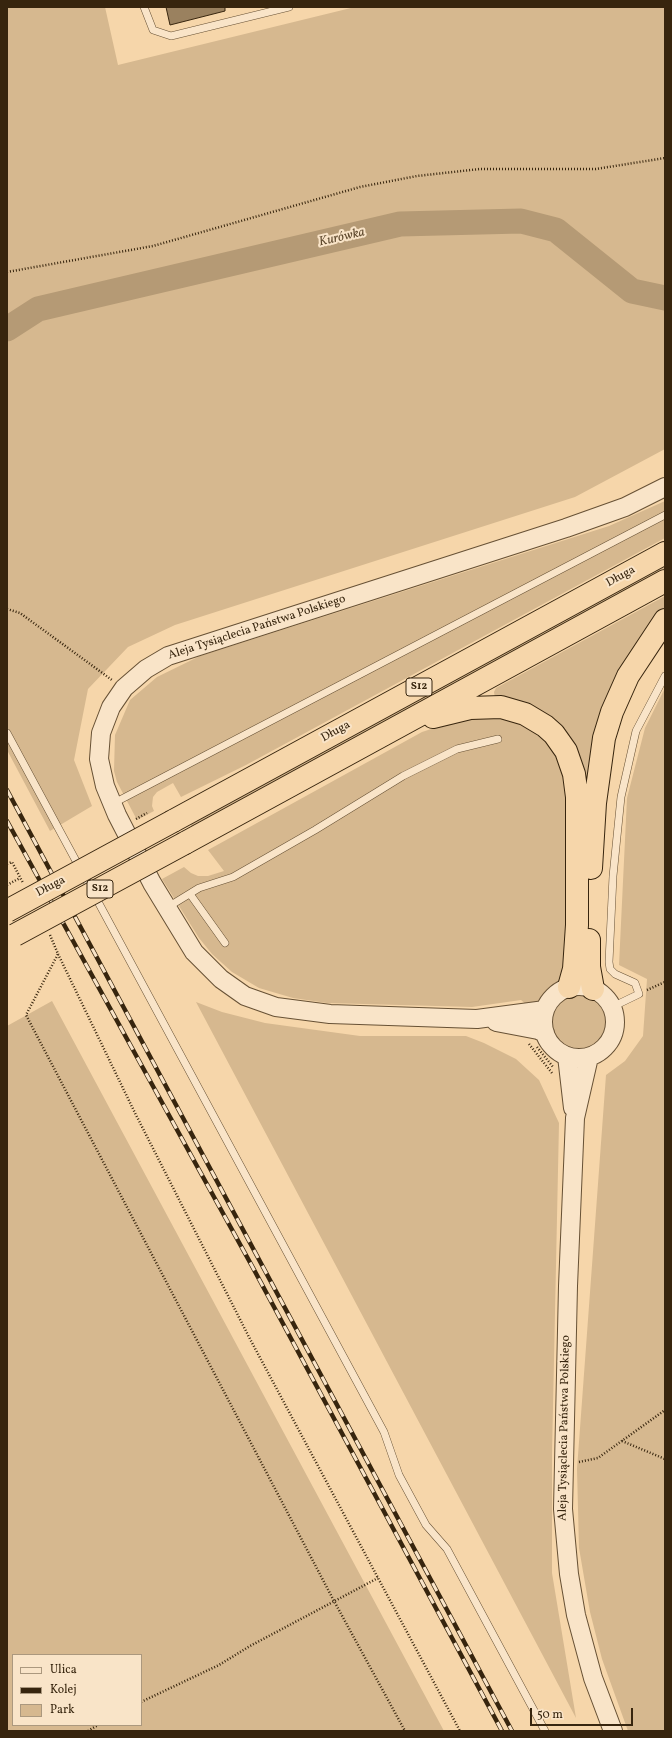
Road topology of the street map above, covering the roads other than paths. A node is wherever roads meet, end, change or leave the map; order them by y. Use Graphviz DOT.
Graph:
graph roads {
  1 [pos="144,7"];
  2 [pos="289,7"];
  3 [pos="665,487"];
  4 [pos="665,515"];
  5 [pos="665,553"];
  6 [pos="665,581"];
  7 [pos="665,620"];
  8 [pos="665,676"];
  9 [pos="402,724"];
  10 [pos="7,732"];
  11 [pos="498,740"];
  12 [pos="112,804"];
  13 [pos="190,894"];
  14 [pos="166,908"];
  15 [pos="7,911"];
  16 [pos="11,937"];
  17 [pos="225,942"];
  18 [pos="569,987"];
  19 [pos="593,989"];
  20 [pos="612,1007"];
  21 [pos="545,1010"];
  22 [pos="477,1019"];
  23 [pos="545,1033"];
  24 [pos="567,1056"];
  25 [pos="589,1057"];
  26 [pos="575,1118"];
  27 [pos="545,1731"];
  28 [pos="613,1731"];
  1 -- 2 [label="lane"];
  3 -- 12 [label="street, Aleja Tysiąclecia Państwa Polskiego"];
  4 -- 12 [label="lane"];
  5 -- 15 [label="highway, Długa / S12, bridge"];
  6 -- 9 [label="highway, S12"];
  7 -- 19 [label="highway"];
  8 -- 20 [label="lane"];
  9 -- 16 [label="highway, Długa / S12, bridge"];
  9 -- 18 [label="highway"];
  10 -- 27 [label="lane"];
  11 -- 13 [label="lane"];
  12 -- 14 [label="street, Aleja Tysiąclecia Państwa Polskiego"];
  13 -- 14 [label="lane"];
  13 -- 17 [label="lane"];
  14 -- 22 [label="street, Aleja Tysiąclecia Państwa Polskiego"];
  18 -- 19 [label="street"];
  18 -- 21 [label="street"];
  19 -- 20 [label="street"];
  20 -- 25 [label="street"];
  21 -- 22 [label="street, Aleja Tysiąclecia Państwa Polskiego"];
  21 -- 23 [label="street"];
  22 -- 23 [label="street, Aleja Tysiąclecia Państwa Polskiego"];
  23 -- 24 [label="street"];
  24 -- 25 [label="street"];
  24 -- 26 [label="street, Aleja Tysiąclecia Państwa Polskiego"];
  25 -- 26 [label="street, Aleja Tysiąclecia Państwa Polskiego"];
  26 -- 28 [label="street, Aleja Tysiąclecia Państwa Polskiego"];
}
